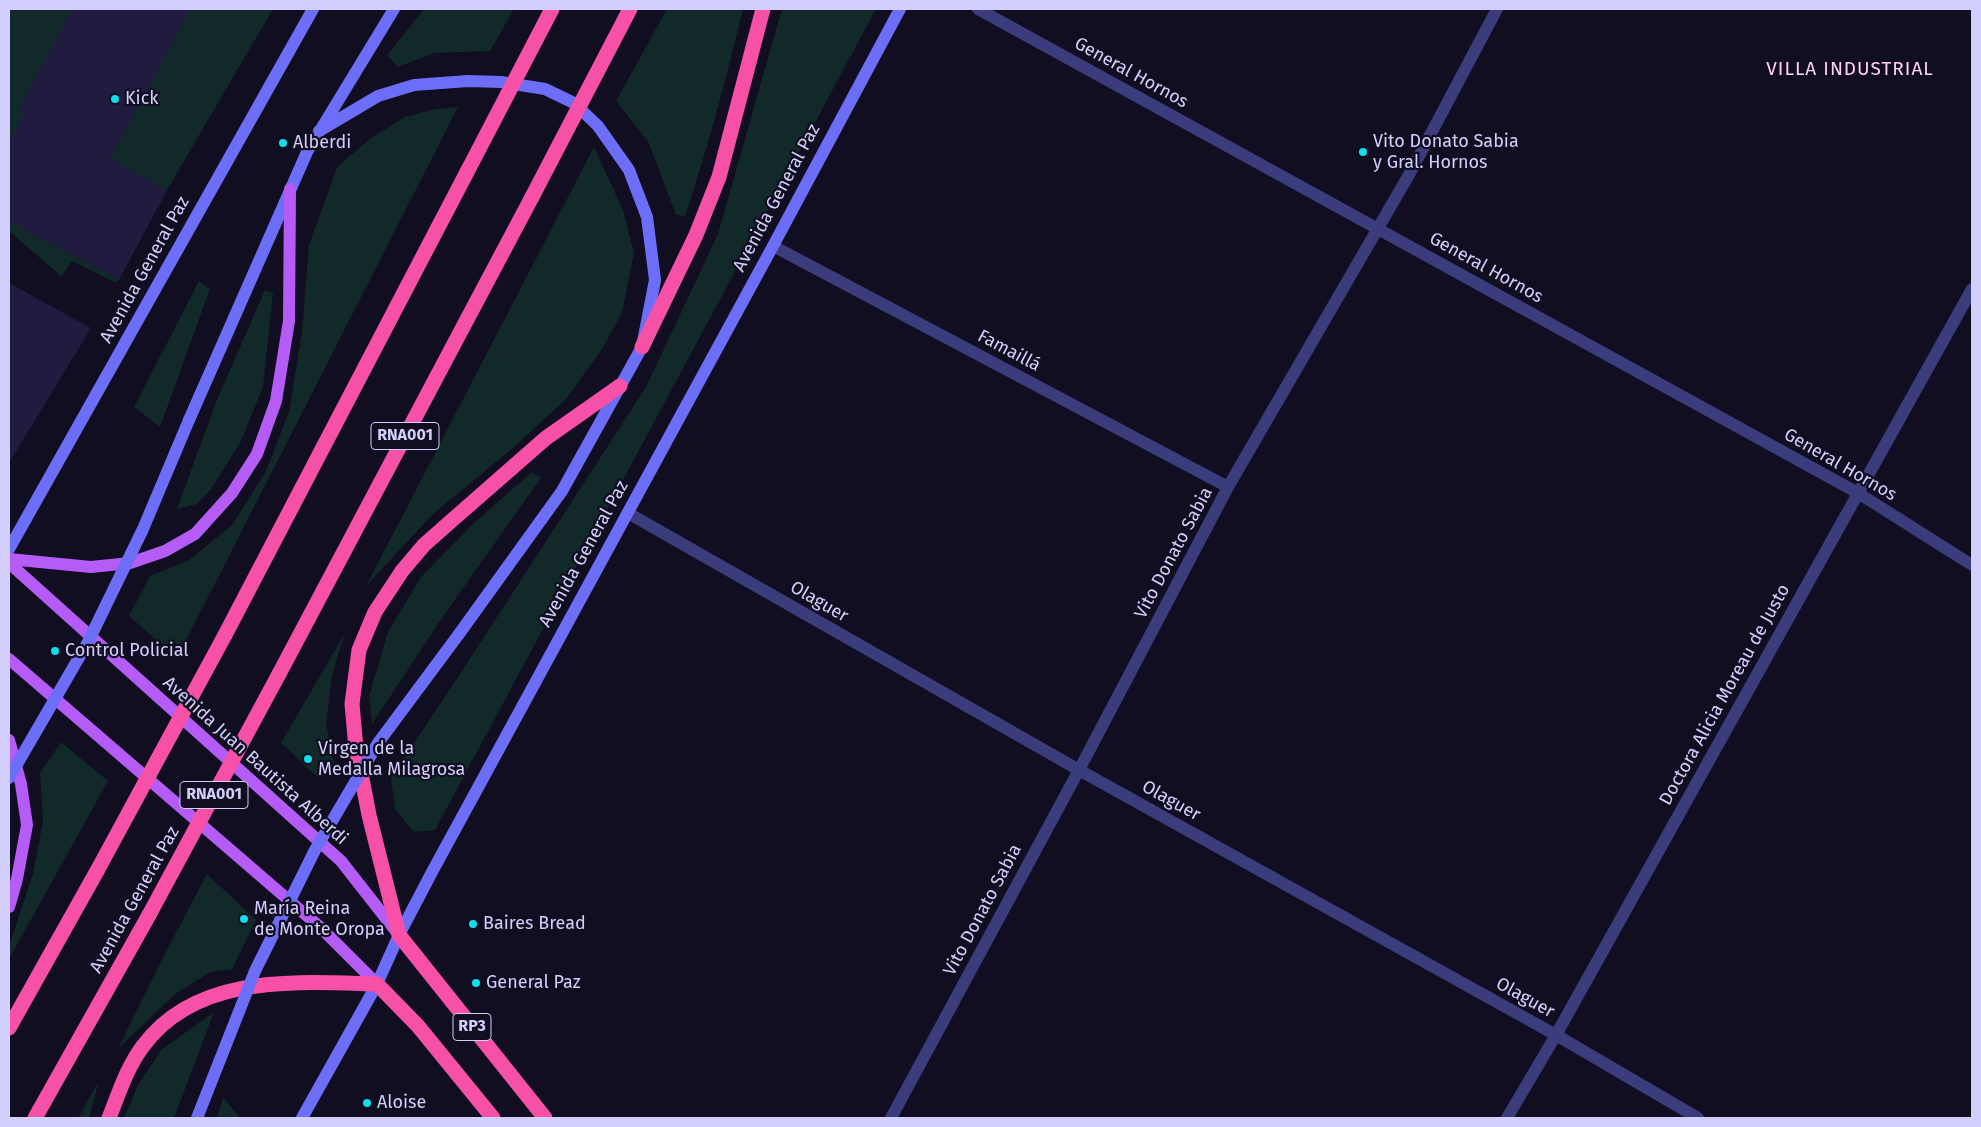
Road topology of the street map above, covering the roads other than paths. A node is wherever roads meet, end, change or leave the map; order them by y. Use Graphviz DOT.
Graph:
graph roads {
  1 [pos="313,9"];
  2 [pos="394,9"];
  3 [pos="552,9"];
  4 [pos="630,9"];
  5 [pos="763,9"];
  6 [pos="900,9"];
  7 [pos="978,9"];
  8 [pos="1497,9"];
  9 [pos="319,131"];
  10 [pos="290,189"];
  11 [pos="1379,228"];
  12 [pos="773,246"];
  13 [pos="1972,289"];
  14 [pos="642,347"];
  15 [pos="620,386"];
  16 [pos="1228,487"];
  17 [pos="1858,493"];
  18 [pos="628,512"];
  19 [pos="9,549"];
  20 [pos="9,559"];
  21 [pos="9,563"];
  22 [pos="1972,565"];
  23 [pos="9,659"];
  24 [pos="9,740"];
  25 [pos="1078,770"];
  26 [pos="9,778"];
  27 [pos="9,908"];
  28 [pos="399,935"];
  29 [pos="377,984"];
  30 [pos="9,1028"];
  31 [pos="1556,1035"];
  32 [pos="35,1118"];
  33 [pos="109,1118"];
  34 [pos="197,1118"];
  35 [pos="302,1118"];
  36 [pos="494,1118"];
  37 [pos="545,1118"];
  38 [pos="891,1118"];
  39 [pos="1508,1118"];
  40 [pos="1698,1118"];
  1 -- 19 [label="main road, Avenida General Paz"];
  2 -- 9 [label="main road"];
  3 -- 30 [label="highway, bridge"];
  4 -- 32 [label="highway, Avenida General Paz / RNA001, bridge"];
  5 -- 14 [label="highway"];
  6 -- 12 [label="main road, Avenida General Paz"];
  7 -- 11 [label="street, General Hornos"];
  8 -- 11 [label="street, Vito Donato Sabia"];
  9 -- 10 [label="main road"];
  9 -- 14 [label="main road"];
  10 -- 20 [label="main road"];
  10 -- 26 [label="main road, bridge"];
  11 -- 16 [label="street, Vito Donato Sabia"];
  11 -- 17 [label="street, General Hornos"];
  12 -- 16 [label="street, Famaillá"];
  12 -- 18 [label="main road, Avenida General Paz"];
  13 -- 17 [label="street, Doctora Alicia Moreau de Justo"];
  14 -- 15 [label="main road"];
  15 -- 28 [label="highway"];
  15 -- 34 [label="main road, bridge"];
  16 -- 25 [label="street, Vito Donato Sabia"];
  17 -- 22 [label="street, General Hornos"];
  17 -- 31 [label="street, Doctora Alicia Moreau de Justo"];
  18 -- 25 [label="street, Olaguer"];
  18 -- 28 [label="main road, Avenida General Paz"];
  21 -- 28 [label="main road, Avenida Juan Bautista Alberdi"];
  23 -- 29 [label="main road"];
  24 -- 27 [label="main road"];
  25 -- 31 [label="street, Olaguer"];
  25 -- 38 [label="street, Vito Donato Sabia"];
  28 -- 29 [label="main road, Avenida General Paz"];
  28 -- 37 [label="highway, RP3"];
  29 -- 33 [label="highway"];
  29 -- 35 [label="main road, Avenida General Paz"];
  29 -- 36 [label="highway, RP3"];
  31 -- 39 [label="street, Doctora Alicia Moreau de Justo"];
  31 -- 40 [label="street, Olaguer"];
}
